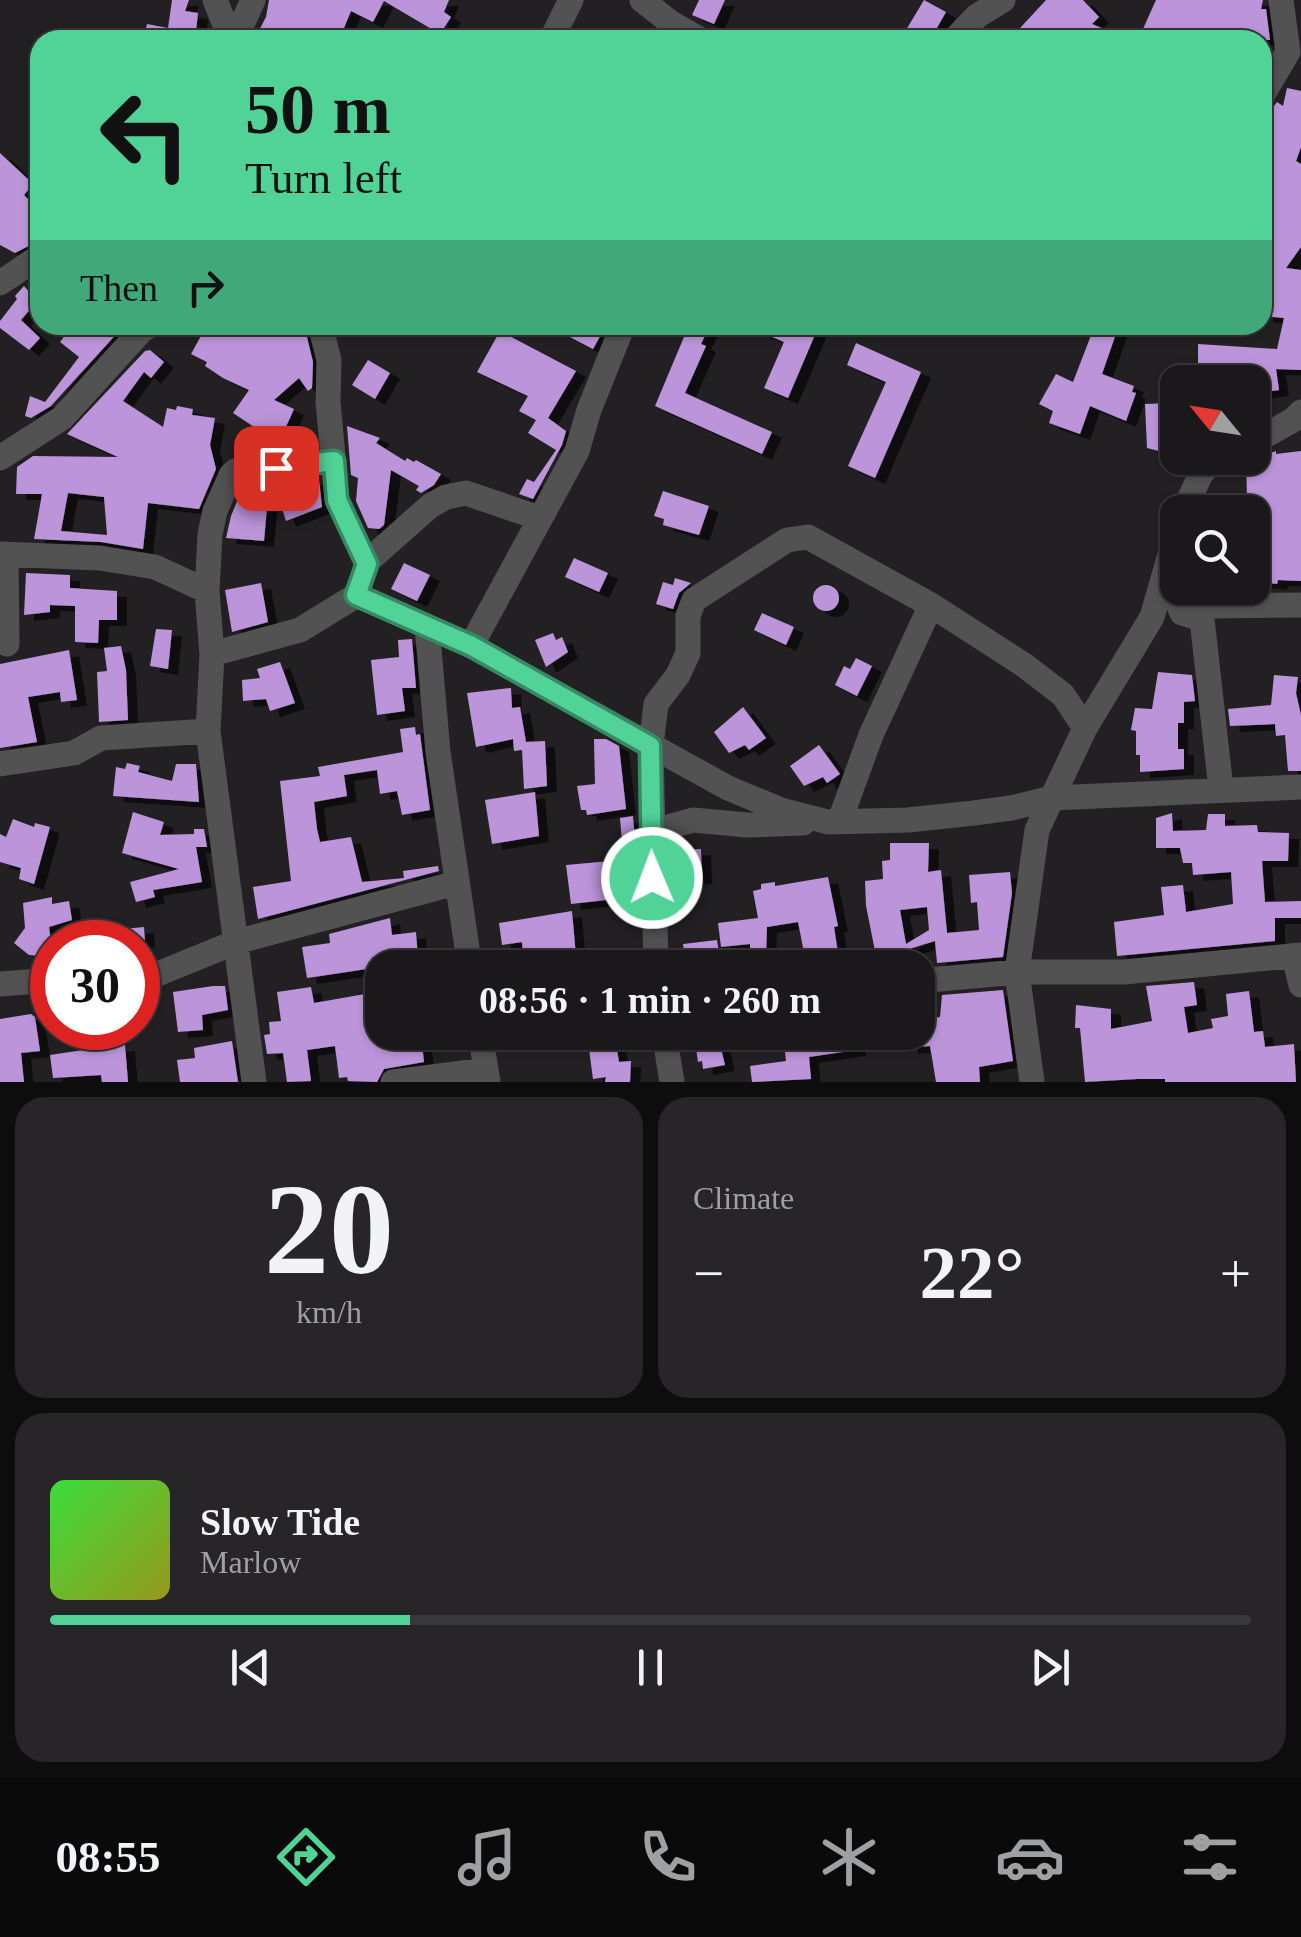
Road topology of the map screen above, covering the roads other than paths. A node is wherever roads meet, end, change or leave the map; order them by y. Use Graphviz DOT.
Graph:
graph roads {
  1 [pos="214,0"];
  2 [pos="253,0"];
  3 [pos="571,0"];
  4 [pos="642,0"];
  5 [pos="1003,0"];
  6 [pos="1281,0"];
  7 [pos="228,30"];
  8 [pos="238,30"];
  9 [pos="556,30"];
  10 [pos="683,30"];
  11 [pos="964,30"];
  12 [pos="1272,79"];
  13 [pos="30,263"];
  14 [pos="0,284"];
  15 [pos="137,335"];
  16 [pos="323,335"];
  17 [pos="619,335"];
  18 [pos="1301,412"];
  19 [pos="1290,427"];
  20 [pos="0,458"];
  21 [pos="334,461"];
  22 [pos="539,518"];
  23 [pos="3,554"];
  24 [pos="367,564"];
  25 [pos="207,590"];
  26 [pos="1160,592"];
  27 [pos="356,595"];
  28 [pos="1301,604"];
  29 [pos="931,605"];
  30 [pos="1179,605"];
  31 [pos="1210,606"];
  32 [pos="427,626"];
  33 [pos="7,644"];
  34 [pos="472,646"];
  35 [pos="212,654"];
  36 [pos="1085,728"];
  37 [pos="208,732"];
  38 [pos="650,746"];
  39 [pos="0,764"];
  40 [pos="1301,787"];
  41 [pos="1221,789"];
  42 [pos="1052,798"];
  43 [pos="834,821"];
  44 [pos="650,832"];
  45 [pos="456,883"];
  46 [pos="236,942"];
  47 [pos="467,950"];
  48 [pos="655,950"];
  49 [pos="1297,955"];
  50 [pos="1018,972"];
  51 [pos="160,973"];
  52 [pos="935,979"];
  53 [pos="30,982"];
  54 [pos="0,984"];
  55 [pos="1301,985"];
  56 [pos="484,1050"];
  57 [pos="664,1050"];
  58 [pos="665,1077"];
  59 [pos="489,1078"];
  60 [pos="254,1082"];
  61 [pos="393,1082"];
  62 [pos="1032,1082"];
  1 -- 7 [label="street"];
  2 -- 8 [label="street"];
  3 -- 9 [label="street"];
  4 -- 10 [label="street"];
  5 -- 11 [label="street"];
  6 -- 12 [label="street"];
  13 -- 14 [label="street"];
  15 -- 20 [label="street"];
  16 -- 21 [label="street"];
  17 -- 22 [label="street"];
  18 -- 19 [label="street"];
  21 -- 24 [label="street"];
  21 -- 25 [label="street"];
  22 -- 24 [label="street"];
  22 -- 34 [label="street"];
  23 -- 25 [label="street"];
  23 -- 33 [label="street"];
  24 -- 27 [label="street"];
  25 -- 35 [label="street"];
  26 -- 36 [label="street"];
  27 -- 32 [label="street"];
  27 -- 35 [label="street"];
  28 -- 31 [label="street"];
  29 -- 36 [label="street"];
  29 -- 38 [label="street"];
  29 -- 43 [label="street"];
  30 -- 41 [label="street"];
  32 -- 34 [label="street"];
  32 -- 45 [label="street"];
  34 -- 38 [label="street"];
  35 -- 37 [label="street"];
  36 -- 42 [label="street"];
  37 -- 39 [label="street"];
  37 -- 46 [label="street"];
  38 -- 43 [label="street"];
  38 -- 44 [label="street"];
  40 -- 41 [label="street"];
  41 -- 42 [label="street"];
  42 -- 43 [label="street"];
  42 -- 50 [label="street"];
  43 -- 44 [label="street"];
  44 -- 48 [label="street"];
  45 -- 46 [label="street"];
  45 -- 47 [label="street"];
  46 -- 51 [label="street"];
  46 -- 60 [label="street"];
  49 -- 50 [label="street"];
  49 -- 55 [label="street"];
  50 -- 52 [label="street"];
  50 -- 62 [label="street"];
  53 -- 54 [label="street"];
  56 -- 59 [label="street"];
  57 -- 58 [label="street"];
  59 -- 61 [label="street"];
}
